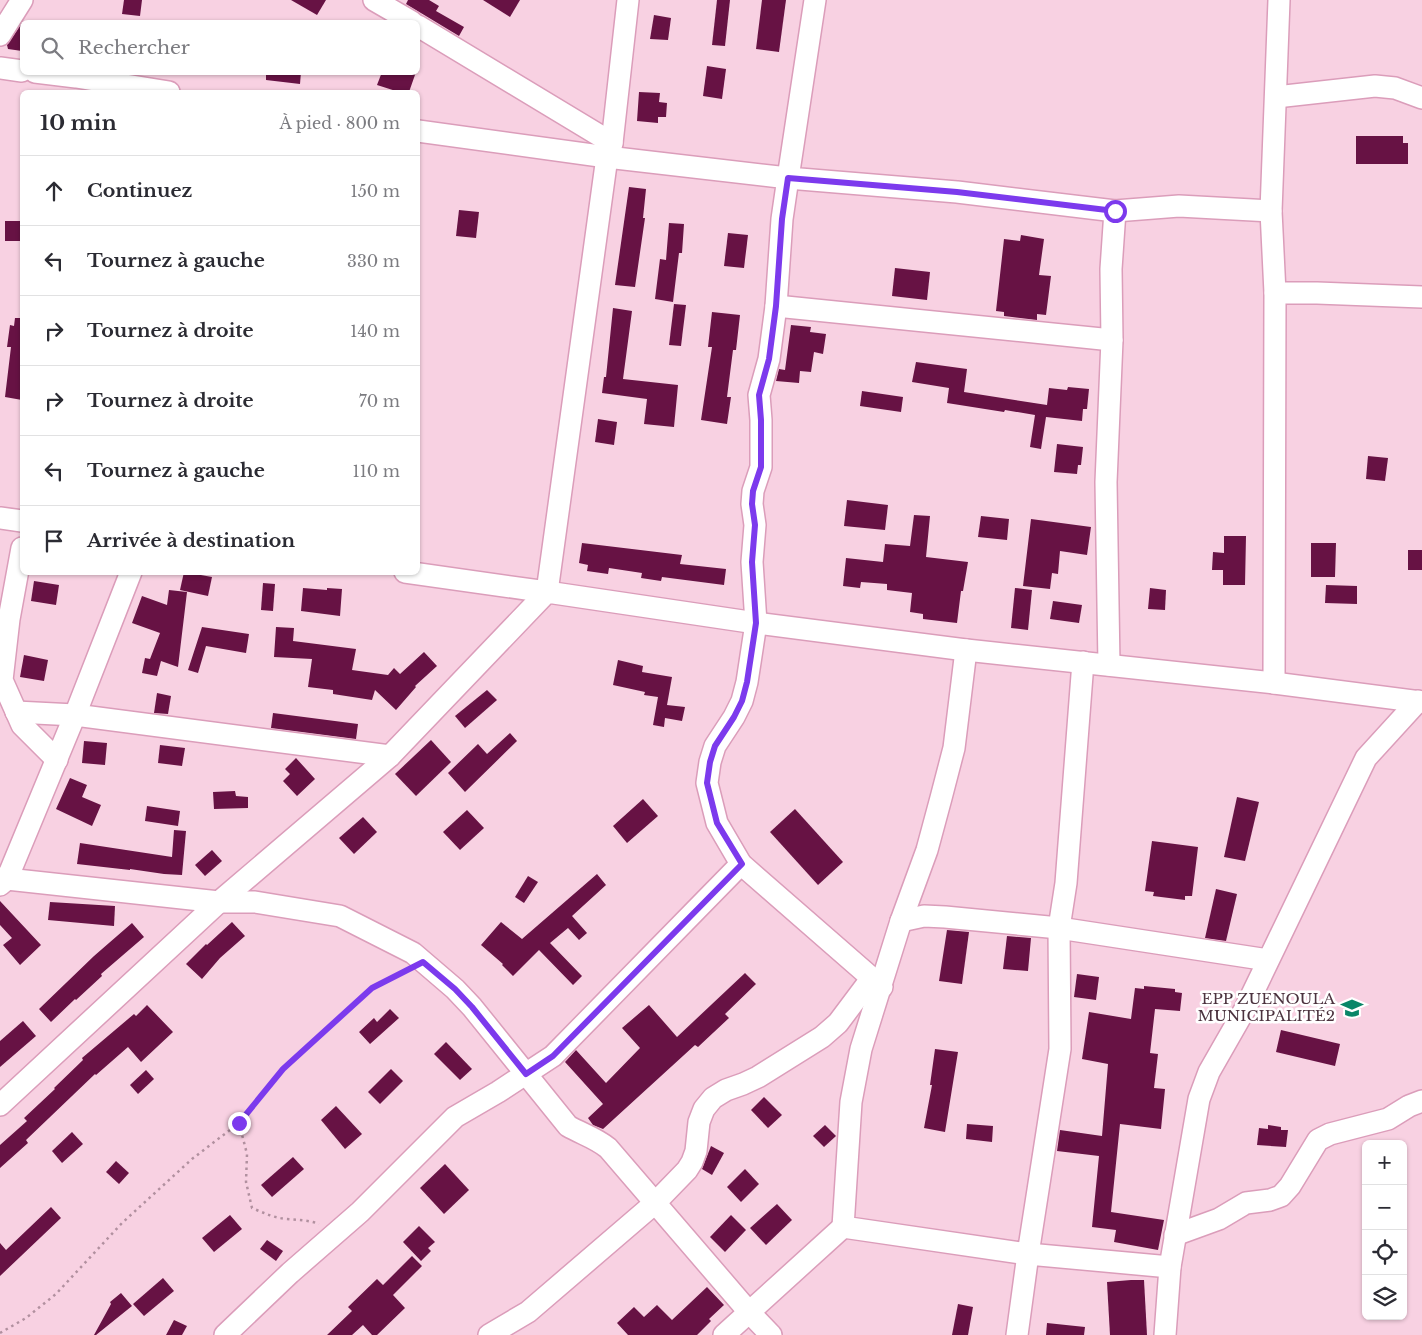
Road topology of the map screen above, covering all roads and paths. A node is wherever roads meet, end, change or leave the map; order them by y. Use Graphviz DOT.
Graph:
graph roads {
  1 [pos="22,0"];
  2 [pos="374,0"];
  3 [pos="815,0"];
  4 [pos="1279,0"];
  5 [pos="623,3"];
  6 [pos="409,20"];
  7 [pos="420,27"];
  8 [pos="0,35"];
  9 [pos="0,68"];
  10 [pos="20,71"];
  11 [pos="60,75"];
  12 [pos="157,90"];
  13 [pos="1276,97"];
  14 [pos="1422,98"];
  15 [pos="420,131"];
  16 [pos="610,150"];
  17 [pos="788,178"];
  18 [pos="1115,211"];
  19 [pos="1271,212"];
  20 [pos="1275,293"];
  21 [pos="1422,297"];
  22 [pos="776,306"];
  23 [pos="1112,340"];
  24 [pos="0,518"];
  25 [pos="20,521"];
  26 [pos="20,559"];
  27 [pos="420,574"];
  28 [pos="131,575"];
  29 [pos="547,592"];
  30 [pos="756,623"];
  31 [pos="966,650"];
  32 [pos="1083,662"];
  33 [pos="1109,665"];
  34 [pos="1274,682"];
  35 [pos="1420,702"];
  36 [pos="16,712"];
  37 [pos="75,715"];
  38 [pos="390,756"];
  39 [pos="57,760"];
  40 [pos="742,864"];
  41 [pos="2,880"];
  42 [pos="220,902"];
  43 [pos="901,921"];
  44 [pos="1059,928"];
  45 [pos="1268,960"];
  46 [pos="423,962"];
  47 [pos="876,983"];
  48 [pos="526,1074"];
  49 [pos="1422,1101"];
  50 [pos="0,1105"];
  51 [pos="239,1123"];
  52 [pos="655,1202"];
  53 [pos="843,1227"];
  54 [pos="336,1233"];
  55 [pos="1175,1235"];
  56 [pos="1028,1254"];
  57 [pos="1170,1267"];
  58 [pos="749,1312"];
  59 [pos="0,1334"];
  60 [pos="225,1335"];
  61 [pos="489,1335"];
  62 [pos="724,1335"];
  63 [pos="771,1335"];
  64 [pos="1017,1335"];
  65 [pos="1165,1335"];
  1 -- 8 [label="street"];
  2 -- 6 [label="street"];
  3 -- 17 [label="street"];
  4 -- 13 [label="street"];
  5 -- 16 [label="street"];
  7 -- 16 [label="street"];
  9 -- 10 [label="street"];
  11 -- 12 [label="street"];
  13 -- 14 [label="street"];
  13 -- 19 [label="street"];
  15 -- 16 [label="street"];
  16 -- 17 [label="street"];
  16 -- 29 [label="street"];
  17 -- 18 [label="street"];
  17 -- 22 [label="street"];
  18 -- 19 [label="street"];
  18 -- 23 [label="street"];
  19 -- 20 [label="street"];
  20 -- 21 [label="street"];
  20 -- 34 [label="street"];
  22 -- 23 [label="street"];
  22 -- 30 [label="street"];
  23 -- 33 [label="street"];
  24 -- 25 [label="street"];
  26 -- 36 [label="street"];
  27 -- 29 [label="street"];
  28 -- 37 [label="street"];
  29 -- 30 [label="street"];
  29 -- 38 [label="street"];
  30 -- 31 [label="street"];
  30 -- 40 [label="street"];
  31 -- 32 [label="street"];
  31 -- 43 [label="street"];
  32 -- 33 [label="street"];
  32 -- 44 [label="street"];
  33 -- 34 [label="street"];
  34 -- 35 [label="street"];
  35 -- 45 [label="street"];
  36 -- 37 [label="street"];
  36 -- 39 [label="street"];
  37 -- 38 [label="street"];
  37 -- 39 [label="street"];
  38 -- 42 [label="street"];
  39 -- 41 [label="street"];
  40 -- 47 [label="street"];
  40 -- 48 [label="street"];
  41 -- 42 [label="street"];
  42 -- 46 [label="street"];
  42 -- 50 [label="street"];
  43 -- 44 [label="street"];
  43 -- 47 [label="street"];
  44 -- 45 [label="street"];
  44 -- 56 [label="street"];
  45 -- 55 [label="street"];
  46 -- 48 [label="street"];
  46 -- 51 [label="path"];
  47 -- 52 [label="street"];
  47 -- 53 [label="street"];
  48 -- 52 [label="street"];
  48 -- 54 [label="street"];
  49 -- 55 [label="street"];
  51 -- 54 [label="path"];
  51 -- 59 [label="path"];
  52 -- 58 [label="street"];
  52 -- 61 [label="street"];
  53 -- 56 [label="street"];
  53 -- 58 [label="street"];
  54 -- 60 [label="street"];
  55 -- 57 [label="street"];
  56 -- 57 [label="street"];
  56 -- 64 [label="street"];
  57 -- 65 [label="street"];
  58 -- 62 [label="street"];
  58 -- 63 [label="street"];
}
